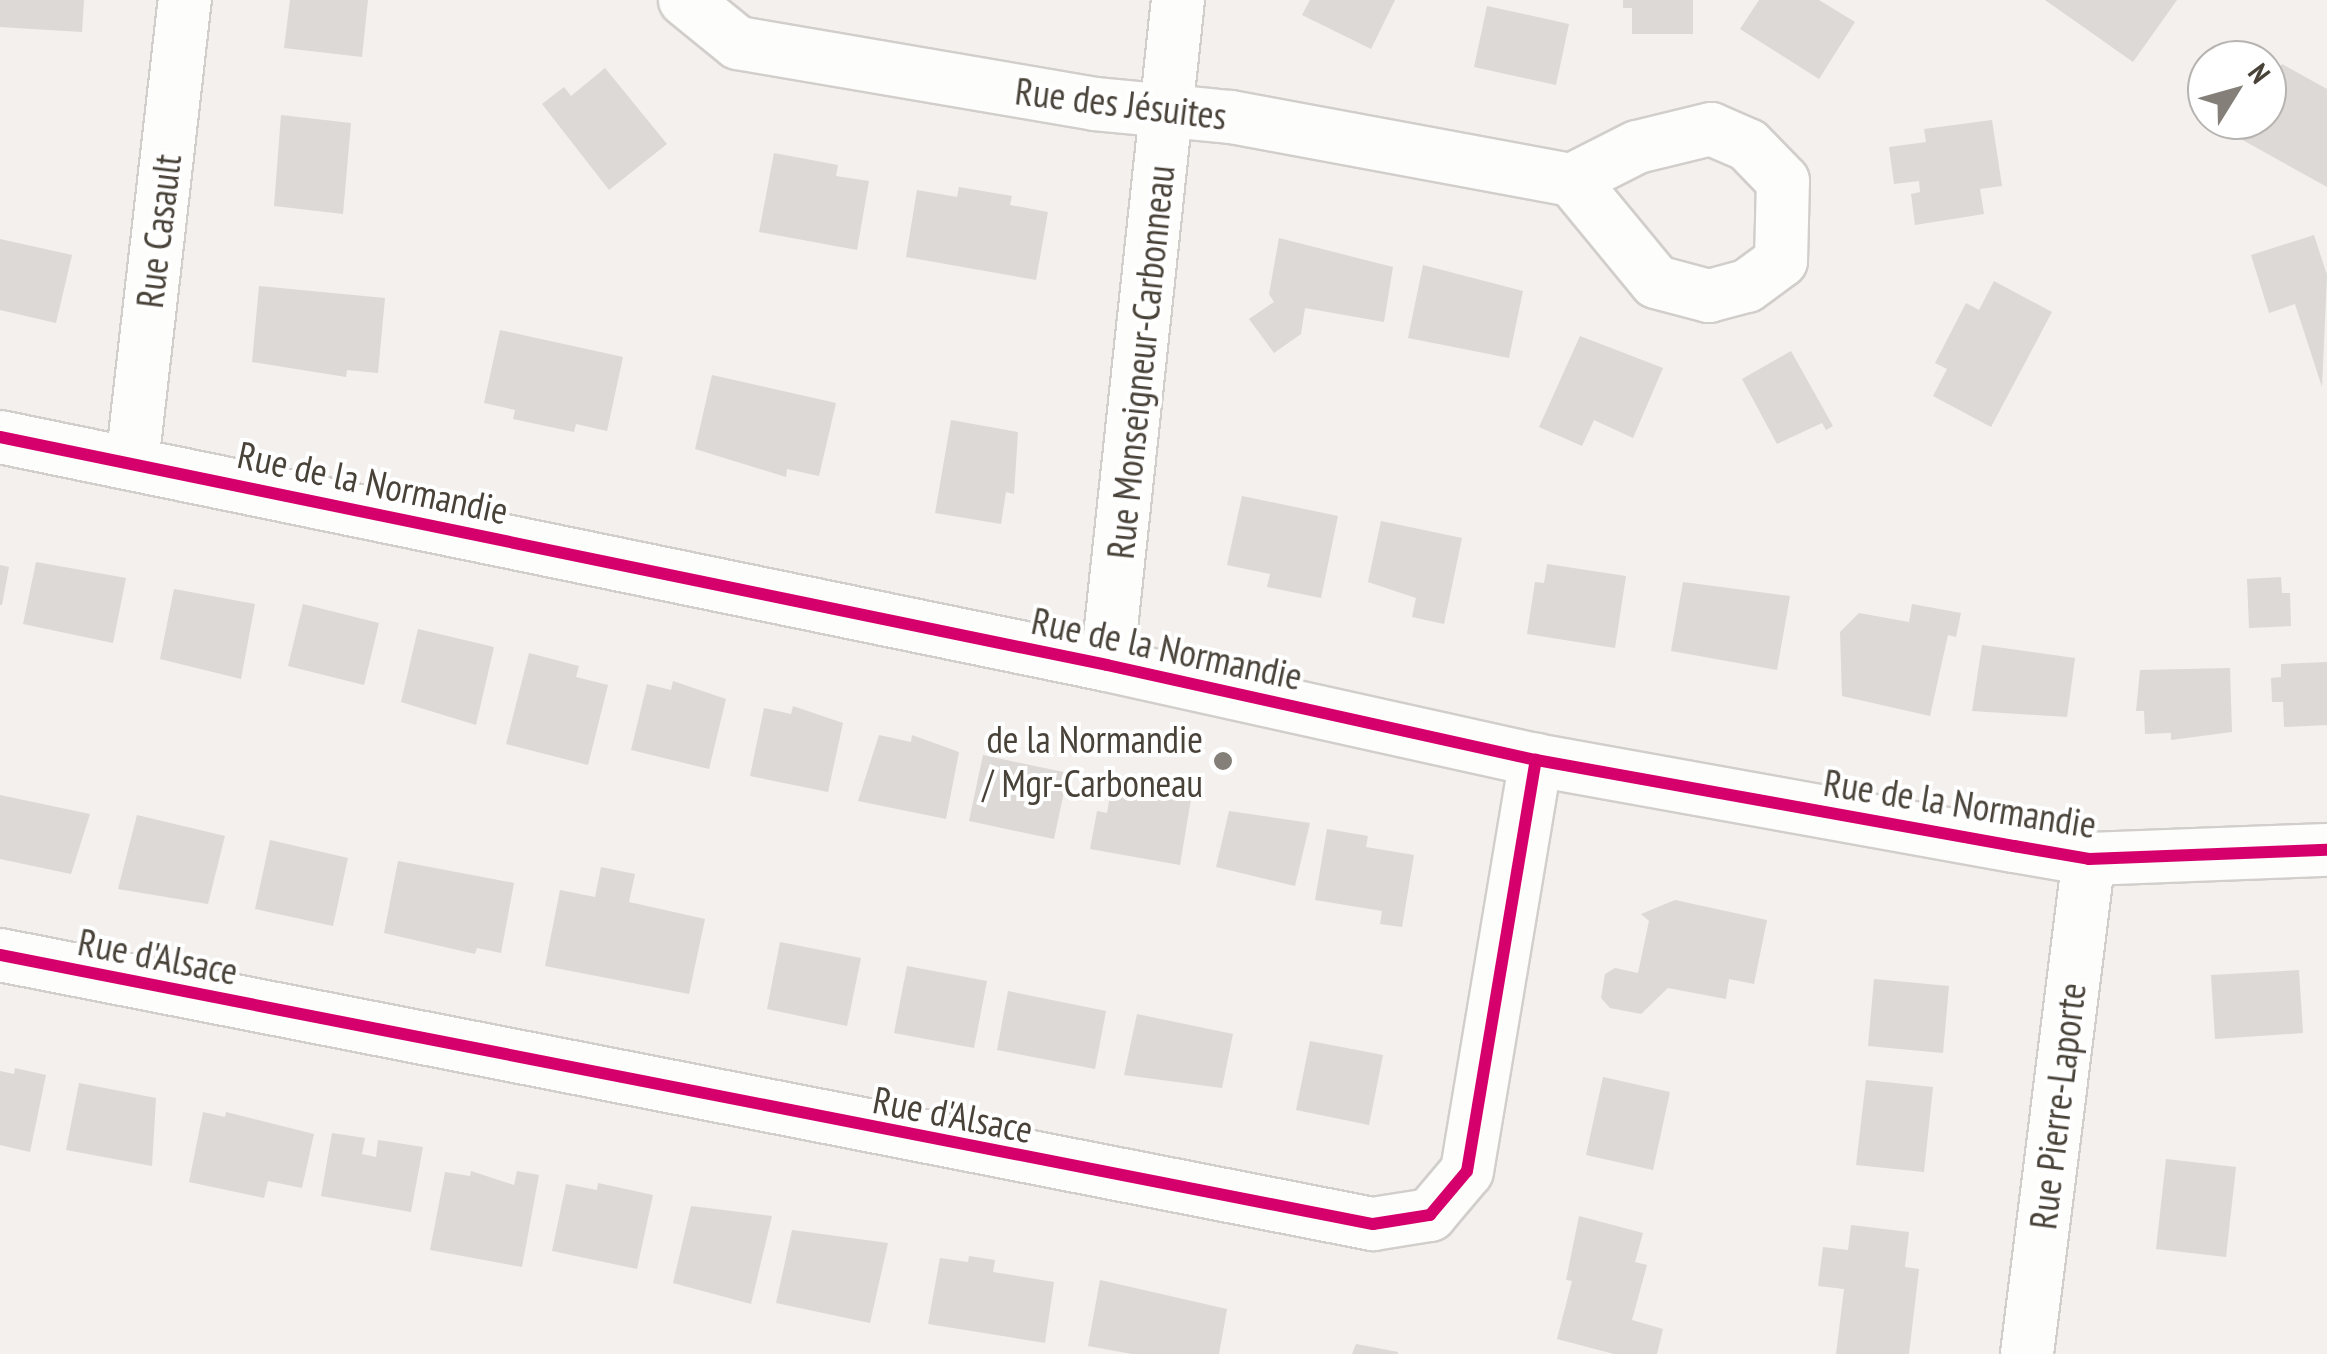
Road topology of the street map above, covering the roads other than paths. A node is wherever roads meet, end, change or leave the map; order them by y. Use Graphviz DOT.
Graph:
graph roads {
  1 [pos="185,0"];
  2 [pos="686,0"];
  3 [pos="1178,0"];
  4 [pos="1166,107"];
  5 [pos="1572,180"];
  6 [pos="0,437"];
  7 [pos="132,463"];
  8 [pos="1108,664"];
  9 [pos="1536,760"];
  10 [pos="2327,850"];
  11 [pos="2088,859"];
  12 [pos="0,955"];
  13 [pos="2027,1354"];
  1 -- 7 [label="street, Rue Casault"];
  2 -- 4 [label="street, Rue des Jésuites"];
  3 -- 4 [label="street, Rue Monseigneur-Carbonneau"];
  4 -- 5 [label="street, Rue des Jésuites"];
  4 -- 8 [label="street, Rue Monseigneur-Carbonneau"];
  6 -- 7 [label="street, Rue de la Normandie"];
  7 -- 8 [label="street, Rue de la Normandie"];
  8 -- 9 [label="street, Rue de la Normandie"];
  9 -- 11 [label="street, Rue de la Normandie"];
  9 -- 12 [label="street, Rue d'Alsace"];
  10 -- 11 [label="street, Rue de la Normandie"];
  11 -- 13 [label="street, Rue Pierre-Laporte"];
}
